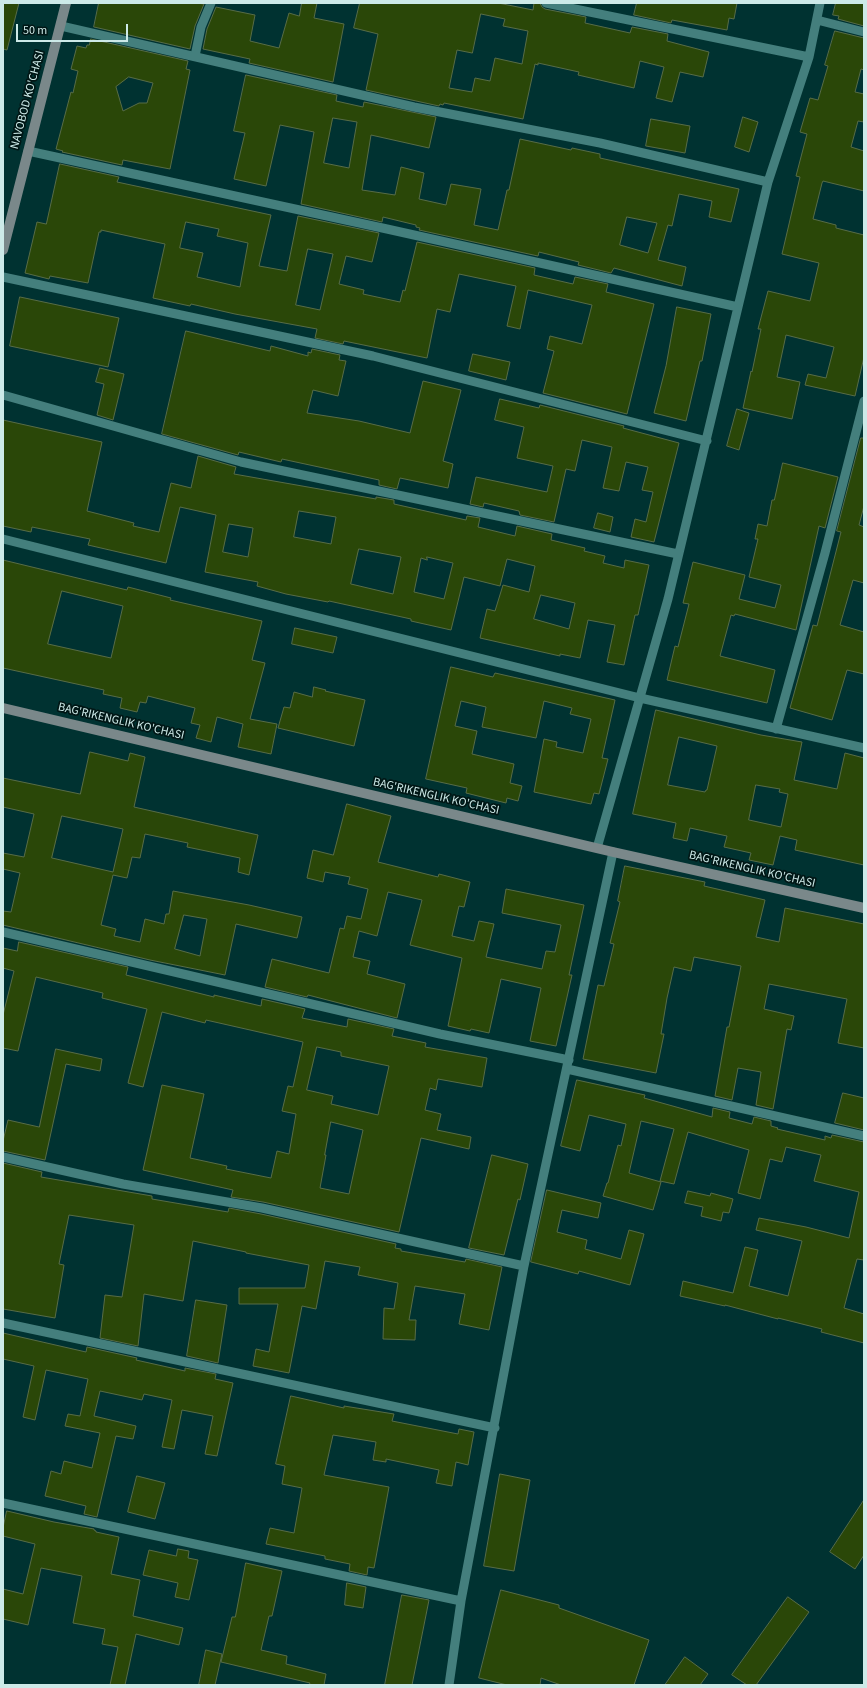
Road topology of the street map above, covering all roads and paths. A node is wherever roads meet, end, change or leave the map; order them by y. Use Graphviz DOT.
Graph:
graph roads {
  1 [pos="66,3"];
  2 [pos="211,3"];
  3 [pos="546,3"];
  4 [pos="820,3"];
  5 [pos="817,20"];
  6 [pos="61,26"];
  7 [pos="864,32"];
  8 [pos="195,56"];
  9 [pos="809,57"];
  10 [pos="28,151"];
  11 [pos="768,182"];
  12 [pos="3,250"];
  13 [pos="3,277"];
  14 [pos="738,307"];
  15 [pos="3,395"];
  16 [pos="864,401"];
  17 [pos="707,441"];
  18 [pos="3,539"];
  19 [pos="678,554"];
  20 [pos="640,698"];
  21 [pos="3,708"];
  22 [pos="776,729"];
  23 [pos="864,748"];
  24 [pos="597,848"];
  25 [pos="613,852"];
  26 [pos="864,908"];
  27 [pos="3,932"];
  28 [pos="568,1064"];
  29 [pos="864,1136"];
  30 [pos="3,1157"];
  31 [pos="524,1266"];
  32 [pos="3,1323"];
  33 [pos="495,1428"];
  34 [pos="3,1503"];
  35 [pos="461,1601"];
  36 [pos="449,1685"];
  1 -- 6 [label="main road, NAVOBOD KO'CHASI"];
  2 -- 8 [label="lane"];
  3 -- 9 [label="lane"];
  4 -- 5 [label="lane"];
  5 -- 7 [label="lane"];
  5 -- 9 [label="lane"];
  6 -- 8 [label="lane"];
  6 -- 10 [label="main road, NAVOBOD KO'CHASI"];
  8 -- 11 [label="lane"];
  9 -- 11 [label="lane"];
  10 -- 12 [label="main road, NAVOBOD KO'CHASI"];
  10 -- 14 [label="lane"];
  11 -- 14 [label="lane"];
  13 -- 17 [label="lane"];
  14 -- 17 [label="lane"];
  15 -- 19 [label="lane"];
  16 -- 22 [label="lane"];
  17 -- 19 [label="lane"];
  18 -- 20 [label="lane"];
  19 -- 20 [label="lane"];
  20 -- 22 [label="lane"];
  20 -- 24 [label="lane"];
  21 -- 24 [label="main road, BAG'RIKENGLIK KO'CHASI"];
  22 -- 23 [label="lane"];
  24 -- 25 [label="main road, BAG'RIKENGLIK KO'CHASI"];
  25 -- 26 [label="main road, BAG'RIKENGLIK KO'CHASI"];
  25 -- 28 [label="lane"];
  27 -- 28 [label="lane"];
  28 -- 29 [label="lane"];
  28 -- 31 [label="lane"];
  30 -- 31 [label="lane"];
  31 -- 33 [label="lane"];
  32 -- 33 [label="lane"];
  33 -- 35 [label="lane"];
  34 -- 35 [label="lane"];
  35 -- 36 [label="lane"];
}
